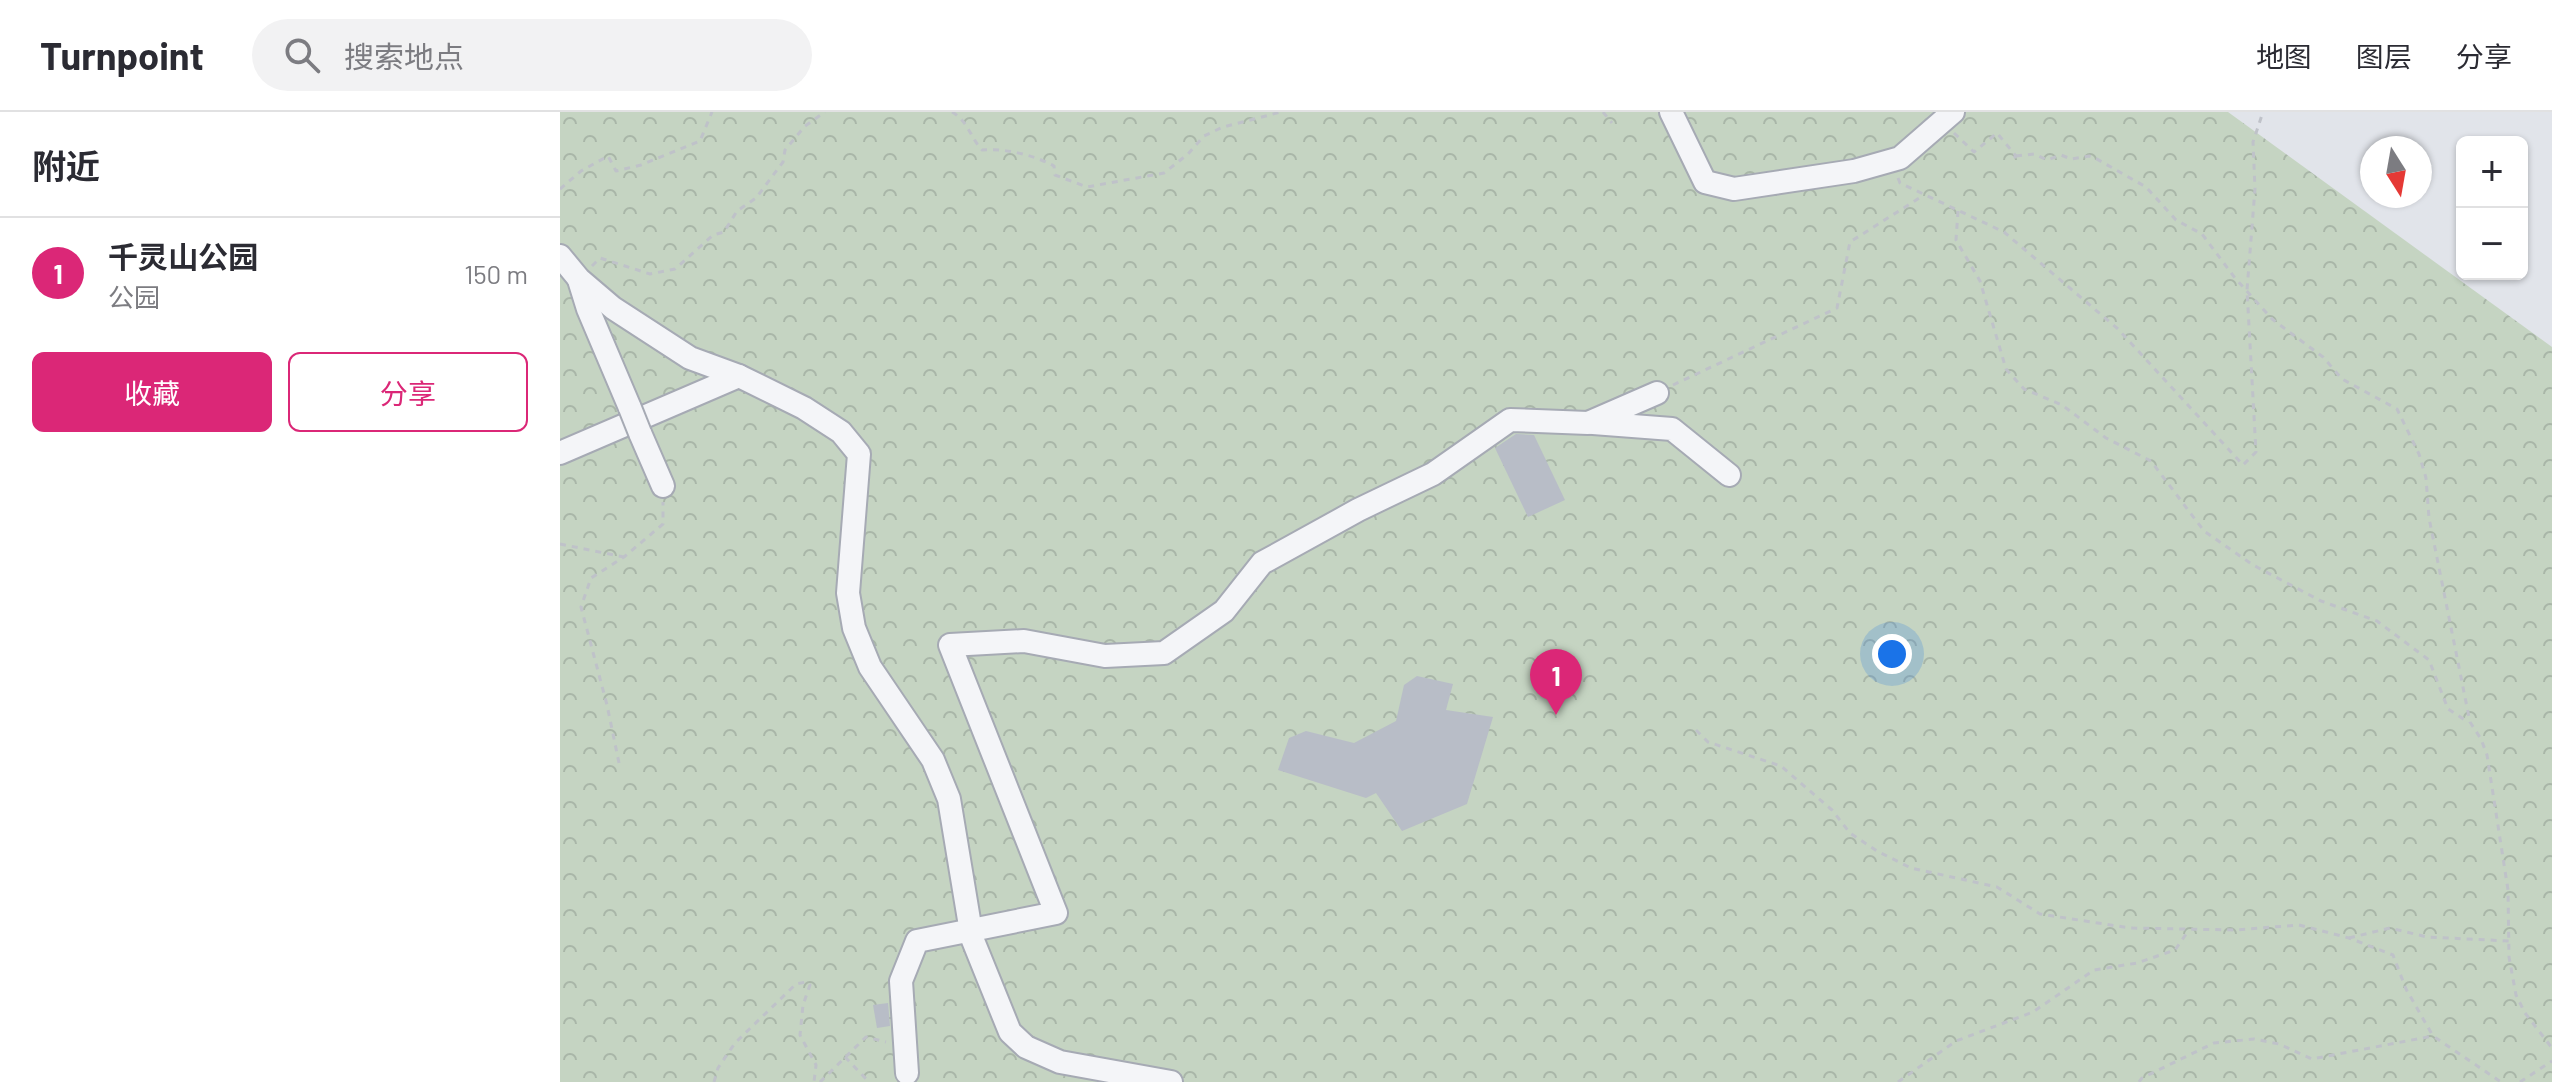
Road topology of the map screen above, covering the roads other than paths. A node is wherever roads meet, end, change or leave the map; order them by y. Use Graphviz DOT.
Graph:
graph roads {
  1 [pos="1671,112"];
  2 [pos="1948,117"];
  3 [pos="560,256"];
  4 [pos="579,279"];
  5 [pos="739,376"];
  6 [pos="1657,393"];
  7 [pos="1588,423"];
  8 [pos="560,453"];
  9 [pos="1729,475"];
  10 [pos="663,486"];
  11 [pos="970,928"];
  12 [pos="907,1073"];
  13 [pos="1171,1082"];
  1 -- 2 [label="street"];
  3 -- 4 [label="street"];
  4 -- 5 [label="street"];
  4 -- 10 [label="street, bridge"];
  5 -- 8 [label="street"];
  5 -- 11 [label="street"];
  6 -- 7 [label="street"];
  7 -- 9 [label="street"];
  7 -- 11 [label="street"];
  11 -- 12 [label="street"];
  11 -- 13 [label="street"];
}
